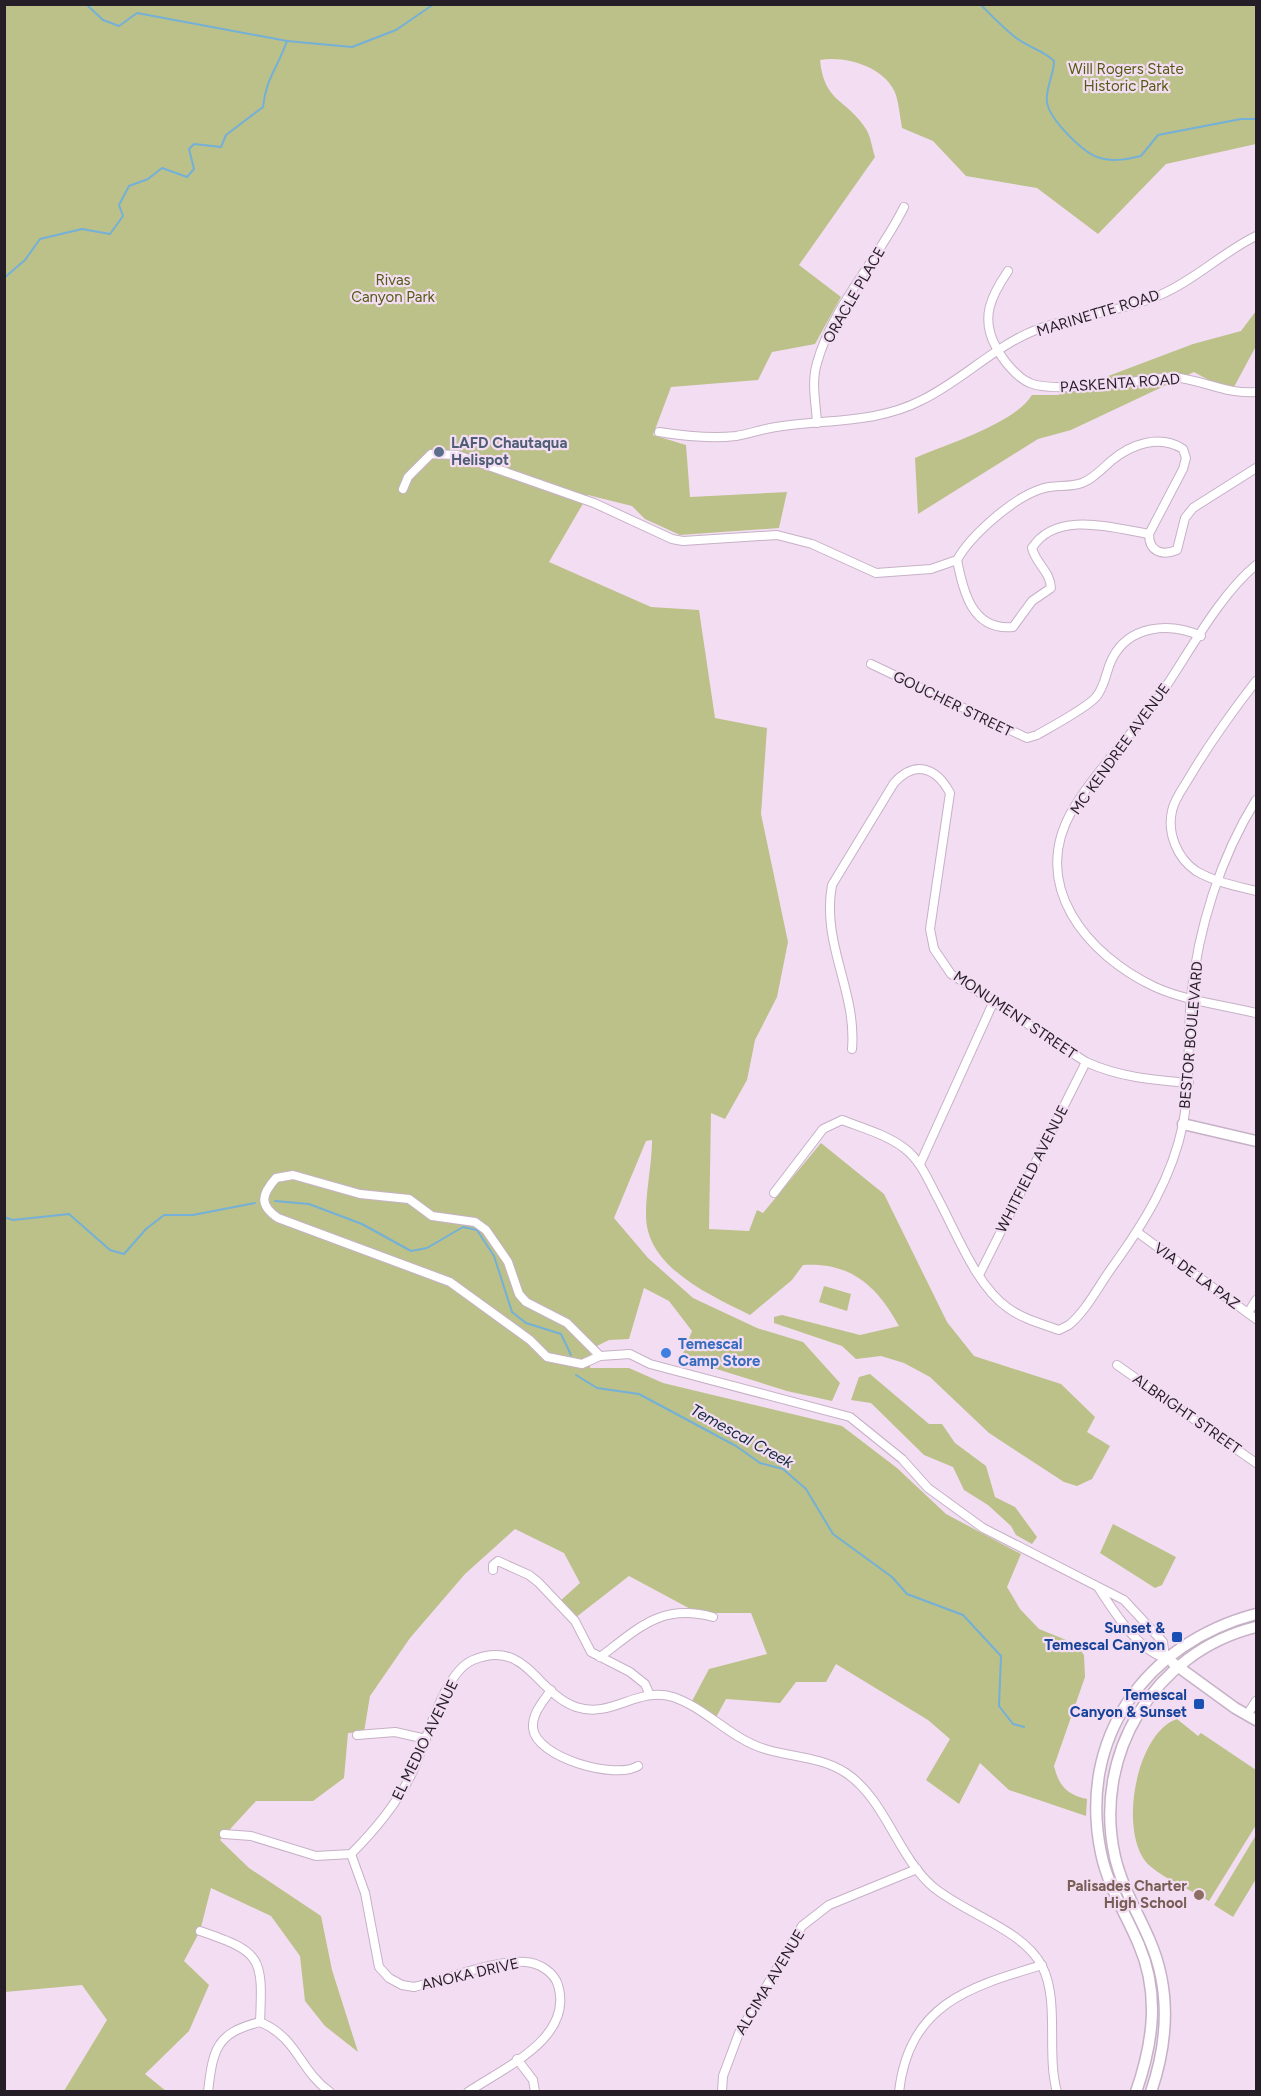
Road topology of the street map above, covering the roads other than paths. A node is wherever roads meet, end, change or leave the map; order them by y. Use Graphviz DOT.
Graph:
graph roads {
  1 [pos="904,207"];
  2 [pos="1257,236"];
  3 [pos="1008,271"];
  4 [pos="997,349"];
  5 [pos="1257,392"];
  6 [pos="818,423"];
  7 [pos="659,432"];
  8 [pos="1257,468"];
  9 [pos="403,489"];
  10 [pos="1149,534"];
  11 [pos="957,560"];
  12 [pos="1257,565"];
  13 [pos="1201,636"];
  14 [pos="871,664"];
  15 [pos="1257,681"];
  16 [pos="1257,800"];
  17 [pos="1218,881"];
  18 [pos="1257,891"];
  19 [pos="1191,998"];
  20 [pos="993,1003"];
  21 [pos="1257,1013"];
  22 [pos="852,1049"];
  23 [pos="1086,1062"];
  24 [pos="1189,1083"];
  25 [pos="1183,1124"];
  26 [pos="1257,1142"];
  27 [pos="920,1164"];
  28 [pos="774,1193"];
  29 [pos="1137,1232"];
  30 [pos="979,1275"];
  31 [pos="1257,1300"];
  32 [pos="1248,1313"];
  33 [pos="1257,1319"];
  34 [pos="600,1356"];
  35 [pos="1117,1365"];
  36 [pos="1257,1463"];
  37 [pos="493,1570"];
  38 [pos="1098,1587"];
  39 [pos="1257,1614"];
  40 [pos="713,1617"];
  41 [pos="1257,1627"];
  42 [pos="600,1657"];
  43 [pos="1165,1658"];
  44 [pos="1178,1666"];
  45 [pos="551,1690"];
  46 [pos="649,1693"];
  47 [pos="1257,1701"];
  48 [pos="1252,1717"];
  49 [pos="357,1735"];
  50 [pos="426,1739"];
  51 [pos="638,1766"];
  52 [pos="224,1834"];
  53 [pos="351,1854"];
  54 [pos="917,1869"];
  55 [pos="200,1931"];
  56 [pos="1042,1965"];
  57 [pos="260,2022"];
  58 [pos="517,2059"];
  59 [pos="208,2091"];
  60 [pos="330,2091"];
  61 [pos="468,2091"];
  62 [pos="535,2091"];
  63 [pos="722,2091"];
  64 [pos="899,2091"];
  65 [pos="1057,2091"];
  66 [pos="1136,2091"];
  67 [pos="1151,2091"];
  1 -- 6 [label="street, ORACLE PLACE"];
  2 -- 4 [label="street, MARINETTE ROAD"];
  3 -- 4 [label="street, PASKENTA ROAD"];
  4 -- 5 [label="street, PASKENTA ROAD"];
  4 -- 6 [label="street, MARINETTE ROAD"];
  6 -- 7 [label="street, MARINETTE ROAD"];
  8 -- 10 [label="street"];
  9 -- 11 [label="street"];
  10 -- 11 [label="street"];
  10 -- 11 [label="street"];
  12 -- 13 [label="street, MC KENDREE AVENUE"];
  13 -- 14 [label="street, GOUCHER STREET"];
  13 -- 19 [label="street, MC KENDREE AVENUE"];
  15 -- 17 [label="street"];
  16 -- 17 [label="street, BESTOR BOULEVARD"];
  17 -- 18 [label="street"];
  17 -- 19 [label="street, BESTOR BOULEVARD"];
  19 -- 21 [label="street, MC KENDREE AVENUE"];
  19 -- 24 [label="street, BESTOR BOULEVARD"];
  20 -- 22 [label="street, MONUMENT STREET"];
  20 -- 23 [label="street, MONUMENT STREET"];
  20 -- 27 [label="street"];
  23 -- 24 [label="street, MONUMENT STREET"];
  23 -- 30 [label="street, WHITFIELD AVENUE"];
  24 -- 25 [label="street, BESTOR BOULEVARD"];
  25 -- 26 [label="main road"];
  25 -- 29 [label="street, BESTOR BOULEVARD"];
  27 -- 28 [label="street, BESTOR BOULEVARD"];
  27 -- 30 [label="street, BESTOR BOULEVARD"];
  29 -- 30 [label="street, BESTOR BOULEVARD"];
  29 -- 32 [label="street, VIA DE LA PAZ"];
  31 -- 32 [label="street"];
  32 -- 33 [label="street, VIA DE LA PAZ"];
  34 -- 34 [label="street"];
  34 -- 38 [label="street"];
  35 -- 36 [label="street, ALBRIGHT STREET"];
  37 -- 42 [label="street"];
  38 -- 43 [label="street"];
  38 -- 43 [label="street"];
  39 -- 43 [label="main road"];
  40 -- 42 [label="street"];
  41 -- 44 [label="main road"];
  42 -- 46 [label="street"];
  43 -- 44 [label="main road"];
  43 -- 66 [label="main road"];
  44 -- 48 [label="main road"];
  44 -- 67 [label="main road"];
  45 -- 46 [label="street, EL MEDIO AVENUE"];
  45 -- 50 [label="street, EL MEDIO AVENUE"];
  45 -- 51 [label="street"];
  46 -- 54 [label="street"];
  47 -- 48 [label="street"];
  49 -- 50 [label="street"];
  50 -- 53 [label="street, EL MEDIO AVENUE"];
  52 -- 53 [label="street"];
  53 -- 58 [label="street, ANOKA DRIVE"];
  54 -- 56 [label="street"];
  54 -- 63 [label="street, ALCIMA AVENUE"];
  55 -- 57 [label="street"];
  56 -- 64 [label="street"];
  56 -- 65 [label="street"];
  57 -- 59 [label="street"];
  57 -- 60 [label="street"];
  58 -- 61 [label="street, ANOKA DRIVE"];
  58 -- 62 [label="street"];
}
